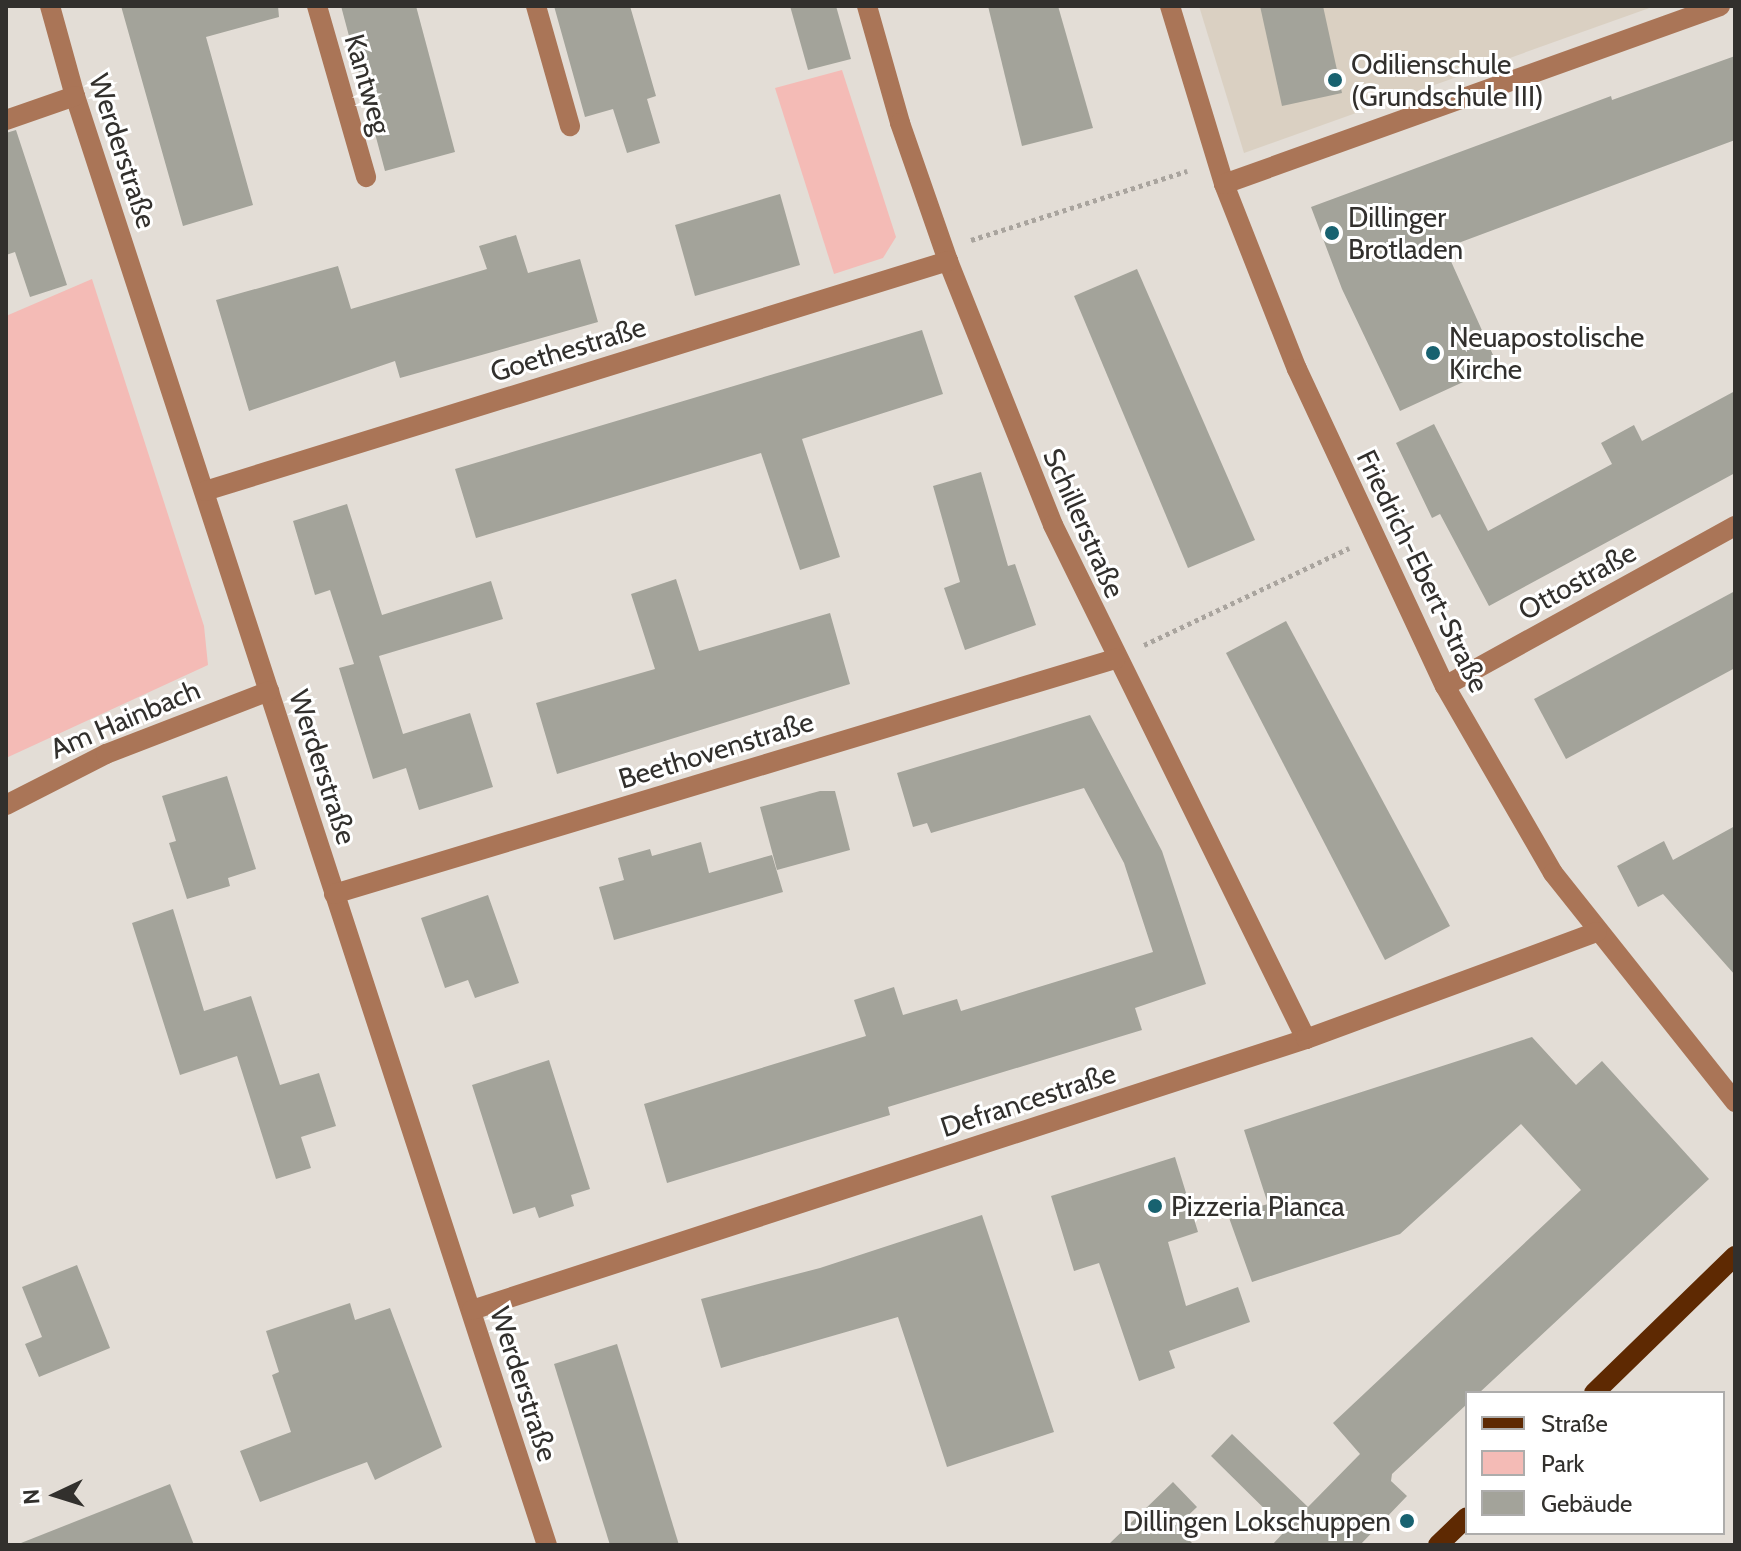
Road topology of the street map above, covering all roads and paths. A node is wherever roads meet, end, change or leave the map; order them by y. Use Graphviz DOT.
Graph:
graph roads {
  1 [pos="50,6"];
  2 [pos="317,6"];
  3 [pos="536,6"];
  4 [pos="867,6"];
  5 [pos="1170,6"];
  6 [pos="1720,6"];
  7 [pos="75,96"];
  8 [pos="6,120"];
  9 [pos="570,126"];
  10 [pos="1217,161"];
  11 [pos="366,177"];
  12 [pos="1224,184"];
  13 [pos="946,255"];
  14 [pos="205,491"];
  15 [pos="1735,526"];
  16 [pos="1372,537"];
  17 [pos="1115,659"];
  18 [pos="1445,686"];
  19 [pos="269,691"];
  20 [pos="6,805"];
  21 [pos="334,894"];
  22 [pos="1597,932"];
  23 [pos="1306,1039"];
  24 [pos="1735,1102"];
  25 [pos="1735,1256"];
  26 [pos="472,1310"];
  27 [pos="1596,1391"];
  28 [pos="1465,1519"];
  29 [pos="547,1545"];
  30 [pos="1438,1545"];
  1 -- 7 [label="street, Werderstraße"];
  2 -- 11 [label="street, Kantweg"];
  3 -- 9 [label="street"];
  4 -- 13 [label="street, Schillerstraße"];
  5 -- 10 [label="street, Friedrich-Ebert-Straße"];
  6 -- 12 [label="street"];
  7 -- 8 [label="street"];
  7 -- 14 [label="street, Werderstraße"];
  10 -- 12 [label="street, Friedrich-Ebert-Straße"];
  10 -- 13 [label="path"];
  12 -- 16 [label="street, Friedrich-Ebert-Straße"];
  13 -- 14 [label="street, Goethestraße"];
  13 -- 17 [label="street, Schillerstraße"];
  14 -- 19 [label="street, Werderstraße"];
  15 -- 18 [label="street, Ottostraße"];
  16 -- 17 [label="path"];
  16 -- 18 [label="street, Friedrich-Ebert-Straße"];
  17 -- 21 [label="street, Beethovenstraße"];
  17 -- 23 [label="street, Schillerstraße"];
  18 -- 22 [label="street, Friedrich-Ebert-Straße"];
  19 -- 20 [label="street, Am Hainbach"];
  19 -- 21 [label="street, Werderstraße"];
  21 -- 26 [label="street, Werderstraße"];
  22 -- 23 [label="street, Defrancestraße"];
  22 -- 24 [label="street, Friedrich-Ebert-Straße"];
  23 -- 26 [label="street, Defrancestraße"];
  25 -- 27 [label="main road"];
  26 -- 29 [label="street, Werderstraße"];
  28 -- 30 [label="main road"];
}
